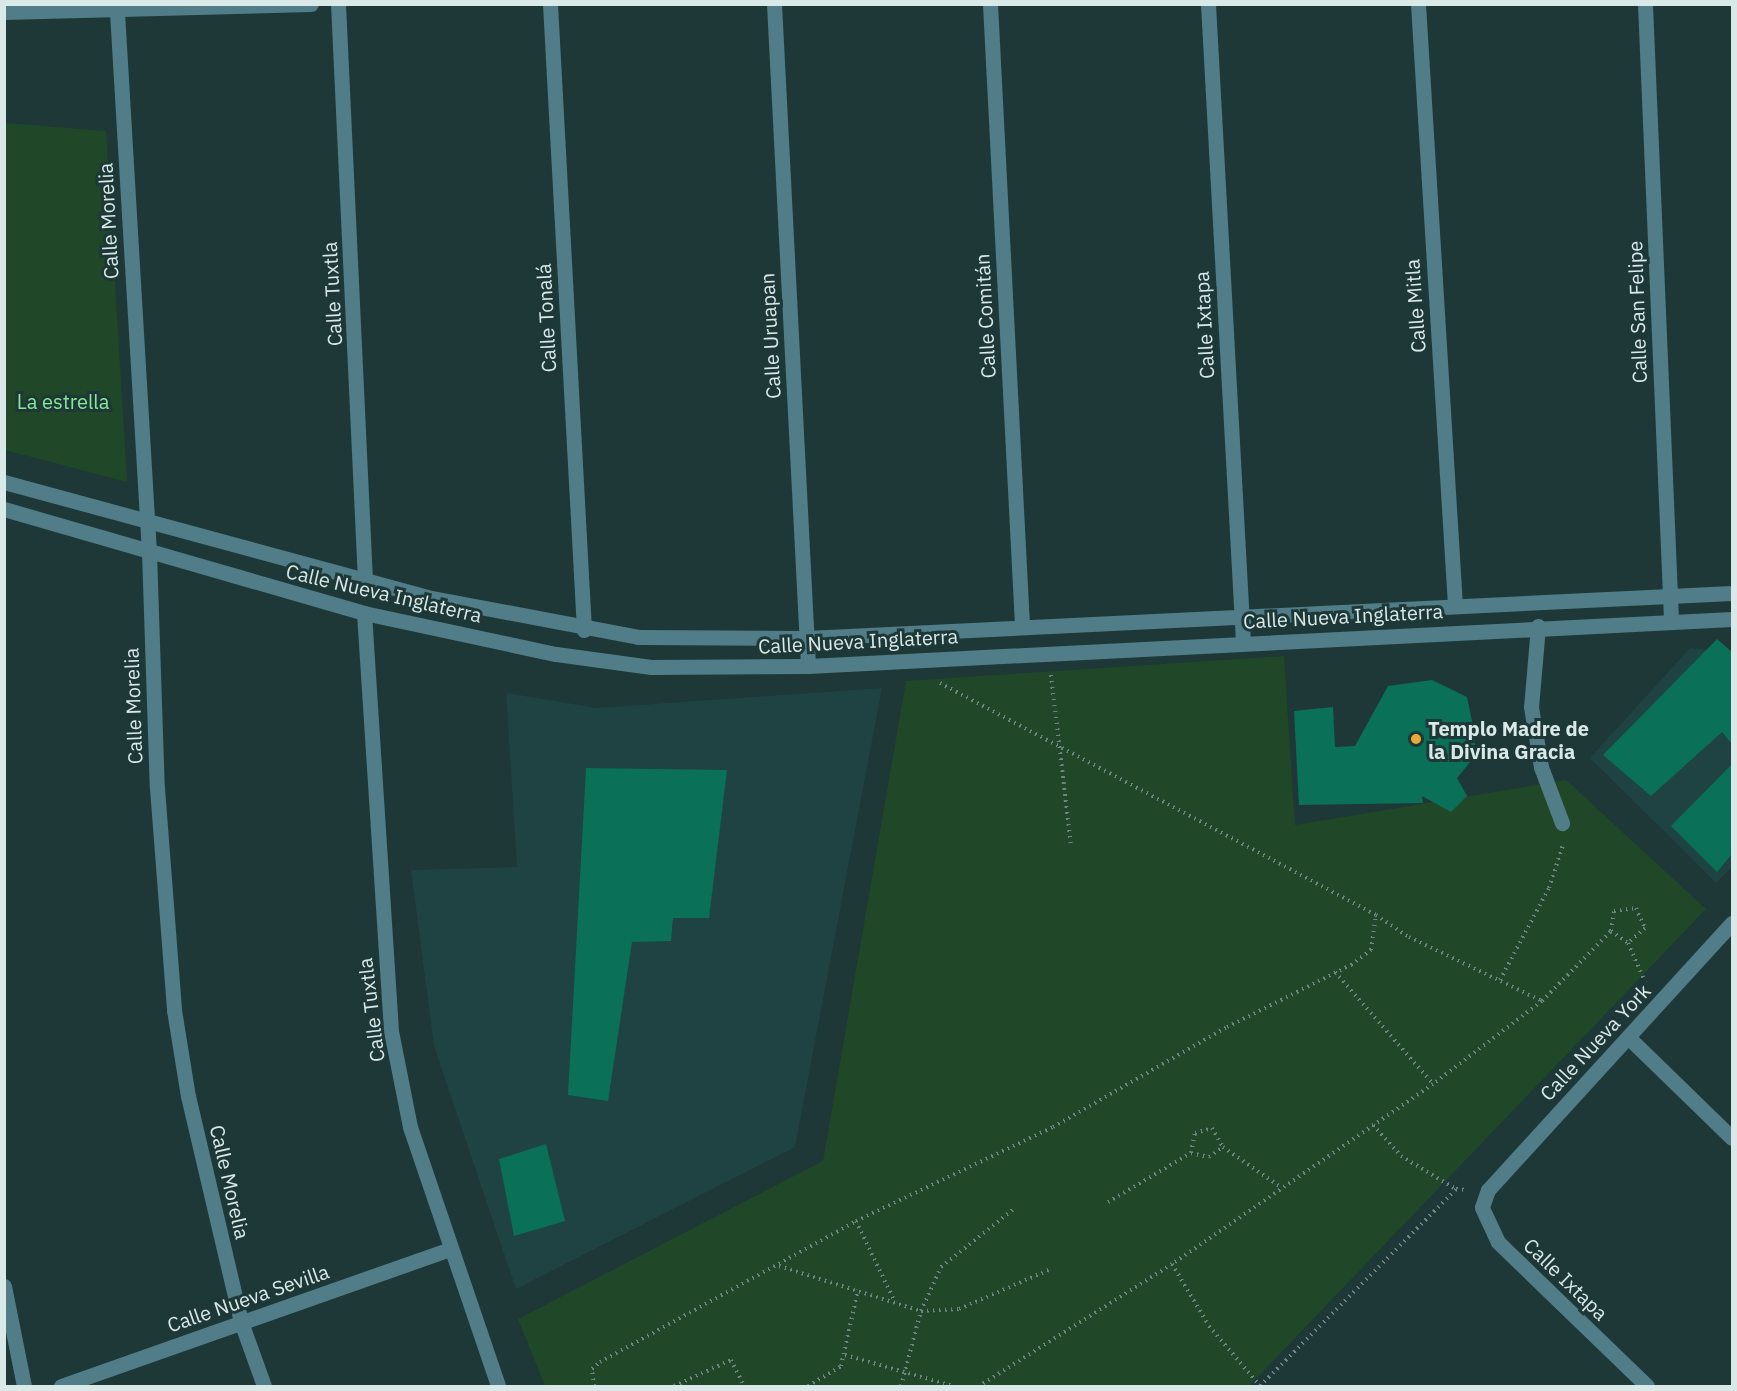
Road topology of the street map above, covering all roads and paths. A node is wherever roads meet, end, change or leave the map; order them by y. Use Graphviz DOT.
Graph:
graph roads {
  1 [pos="311,4"];
  2 [pos="338,4"];
  3 [pos="550,4"];
  4 [pos="774,4"];
  5 [pos="990,4"];
  6 [pos="1208,4"];
  7 [pos="1418,4"];
  8 [pos="1645,4"];
  9 [pos="230,6"];
  10 [pos="4,12"];
  11 [pos="117,12"];
  12 [pos="4,482"];
  13 [pos="4,509"];
  14 [pos="146,520"];
  15 [pos="149,552"];
  16 [pos="365,581"];
  17 [pos="1732,593"];
  18 [pos="1669,594"];
  19 [pos="1455,606"];
  20 [pos="364,613"];
  21 [pos="1240,616"];
  22 [pos="1671,618"];
  23 [pos="1732,619"];
  24 [pos="1022,626"];
  25 [pos="1538,626"];
  26 [pos="584,630"];
  27 [pos="807,638"];
  28 [pos="1243,643"];
  29 [pos="1049,653"];
  30 [pos="912,660"];
  31 [pos="808,666"];
  32 [pos="1057,744"];
  33 [pos="1562,823"];
  34 [pos="1071,845"];
  35 [pos="1376,915"];
  36 [pos="1732,924"];
  37 [pos="1611,931"];
  38 [pos="1628,943"];
  39 [pos="1335,972"];
  40 [pos="1500,980"];
  41 [pos="1662,1000"];
  42 [pos="1542,1001"];
  43 [pos="1628,1037"];
  44 [pos="1433,1084"];
  45 [pos="1373,1125"];
  46 [pos="1732,1138"];
  47 [pos="1223,1147"];
  48 [pos="1191,1153"];
  49 [pos="1281,1188"];
  50 [pos="1456,1190"];
  51 [pos="1488,1190"];
  52 [pos="1108,1202"];
  53 [pos="1015,1208"];
  54 [pos="856,1221"];
  55 [pos="449,1249"];
  56 [pos="1172,1264"];
  57 [pos="778,1265"];
  58 [pos="1051,1269"];
  59 [pos="4,1286"];
  60 [pos="858,1290"];
  61 [pos="895,1302"];
  62 [pos="921,1311"];
  63 [pos="241,1322"];
  64 [pos="844,1355"];
  65 [pos="902,1372"];
  66 [pos="24,1386"];
  67 [pos="61,1386"];
  68 [pos="264,1386"];
  69 [pos="498,1386"];
  70 [pos="594,1386"];
  71 [pos="674,1386"];
  72 [pos="744,1386"];
  73 [pos="808,1386"];
  74 [pos="901,1386"];
  75 [pos="953,1386"];
  76 [pos="979,1386"];
  77 [pos="1260,1386"];
  78 [pos="1647,1386"];
  1 -- 9 [label="street"];
  2 -- 16 [label="street, Calle Tuxtla"];
  3 -- 26 [label="street, Calle Tonalá"];
  4 -- 27 [label="street, Calle Uruapan"];
  5 -- 24 [label="street, Calle Comitán"];
  6 -- 21 [label="street, Calle Ixtapa"];
  7 -- 19 [label="street, Calle Mitla"];
  8 -- 18 [label="street, Calle San Felipe"];
  9 -- 11 [label="street"];
  10 -- 11 [label="street"];
  11 -- 14 [label="street, Calle Morelia"];
  12 -- 14 [label="street, Calle Nueva Inglaterra"];
  13 -- 15 [label="street, Calle Nueva Inglaterra"];
  14 -- 15 [label="street, Calle Morelia"];
  14 -- 16 [label="street, Calle Nueva Inglaterra"];
  15 -- 20 [label="street, Calle Nueva Inglaterra"];
  15 -- 63 [label="street, Calle Morelia"];
  16 -- 26 [label="street, Calle Nueva Inglaterra"];
  17 -- 18 [label="street, Calle Nueva Inglaterra"];
  18 -- 19 [label="street, Calle Nueva Inglaterra"];
  18 -- 22 [label="street, Calle San Felipe"];
  19 -- 21 [label="street, Calle Nueva Inglaterra"];
  20 -- 31 [label="street, Calle Nueva Inglaterra"];
  20 -- 55 [label="street, Calle Tuxtla"];
  21 -- 24 [label="street, Calle Nueva Inglaterra"];
  21 -- 28 [label="street, Calle Ixtapa"];
  22 -- 23 [label="street, Calle Nueva Inglaterra"];
  22 -- 25 [label="street, Calle Nueva Inglaterra"];
  24 -- 27 [label="street, Calle Nueva Inglaterra"];
  25 -- 28 [label="street, Calle Nueva Inglaterra"];
  25 -- 33 [label="street"];
  26 -- 27 [label="street, Calle Nueva Inglaterra"];
  27 -- 31 [label="street, Calle Uruapan"];
  28 -- 29 [label="street, Calle Nueva Inglaterra"];
  29 -- 30 [label="street, Calle Nueva Inglaterra"];
  29 -- 32 [label="path"];
  30 -- 31 [label="street, Calle Nueva Inglaterra"];
  30 -- 32 [label="path"];
  32 -- 34 [label="path"];
  32 -- 35 [label="path"];
  33 -- 40 [label="path"];
  35 -- 39 [label="path"];
  35 -- 40 [label="path"];
  36 -- 41 [label="street, Calle Nueva York"];
  37 -- 38 [label="path"];
  37 -- 38 [label="path"];
  37 -- 42 [label="path"];
  38 -- 41 [label="path"];
  39 -- 44 [label="path"];
  39 -- 54 [label="path"];
  40 -- 42 [label="path"];
  41 -- 43 [label="street, Calle Nueva York"];
  42 -- 44 [label="path"];
  43 -- 46 [label="street"];
  43 -- 51 [label="street, Calle Nueva York"];
  44 -- 45 [label="path"];
  45 -- 49 [label="path"];
  45 -- 50 [label="path"];
  47 -- 48 [label="path"];
  47 -- 48 [label="path"];
  47 -- 49 [label="path"];
  48 -- 52 [label="path"];
  49 -- 56 [label="path"];
  50 -- 51 [label="path"];
  50 -- 77 [label="path"];
  51 -- 78 [label="street, Calle Ixtapa"];
  53 -- 62 [label="path"];
  54 -- 57 [label="path"];
  54 -- 61 [label="path"];
  55 -- 63 [label="street, Calle Nueva Sevilla"];
  55 -- 69 [label="street, Calle Tuxtla"];
  56 -- 76 [label="path"];
  56 -- 77 [label="path"];
  57 -- 60 [label="path"];
  57 -- 70 [label="path"];
  58 -- 62 [label="path"];
  59 -- 66 [label="street"];
  60 -- 61 [label="path"];
  60 -- 64 [label="path"];
  61 -- 62 [label="path"];
  62 -- 65 [label="path"];
  63 -- 67 [label="street, Calle Nueva Sevilla"];
  63 -- 68 [label="street, Calle Morelia"];
  64 -- 65 [label="path"];
  64 -- 73 [label="path"];
  65 -- 74 [label="path"];
  65 -- 75 [label="path"];
  71 -- 72 [label="path"];
}
